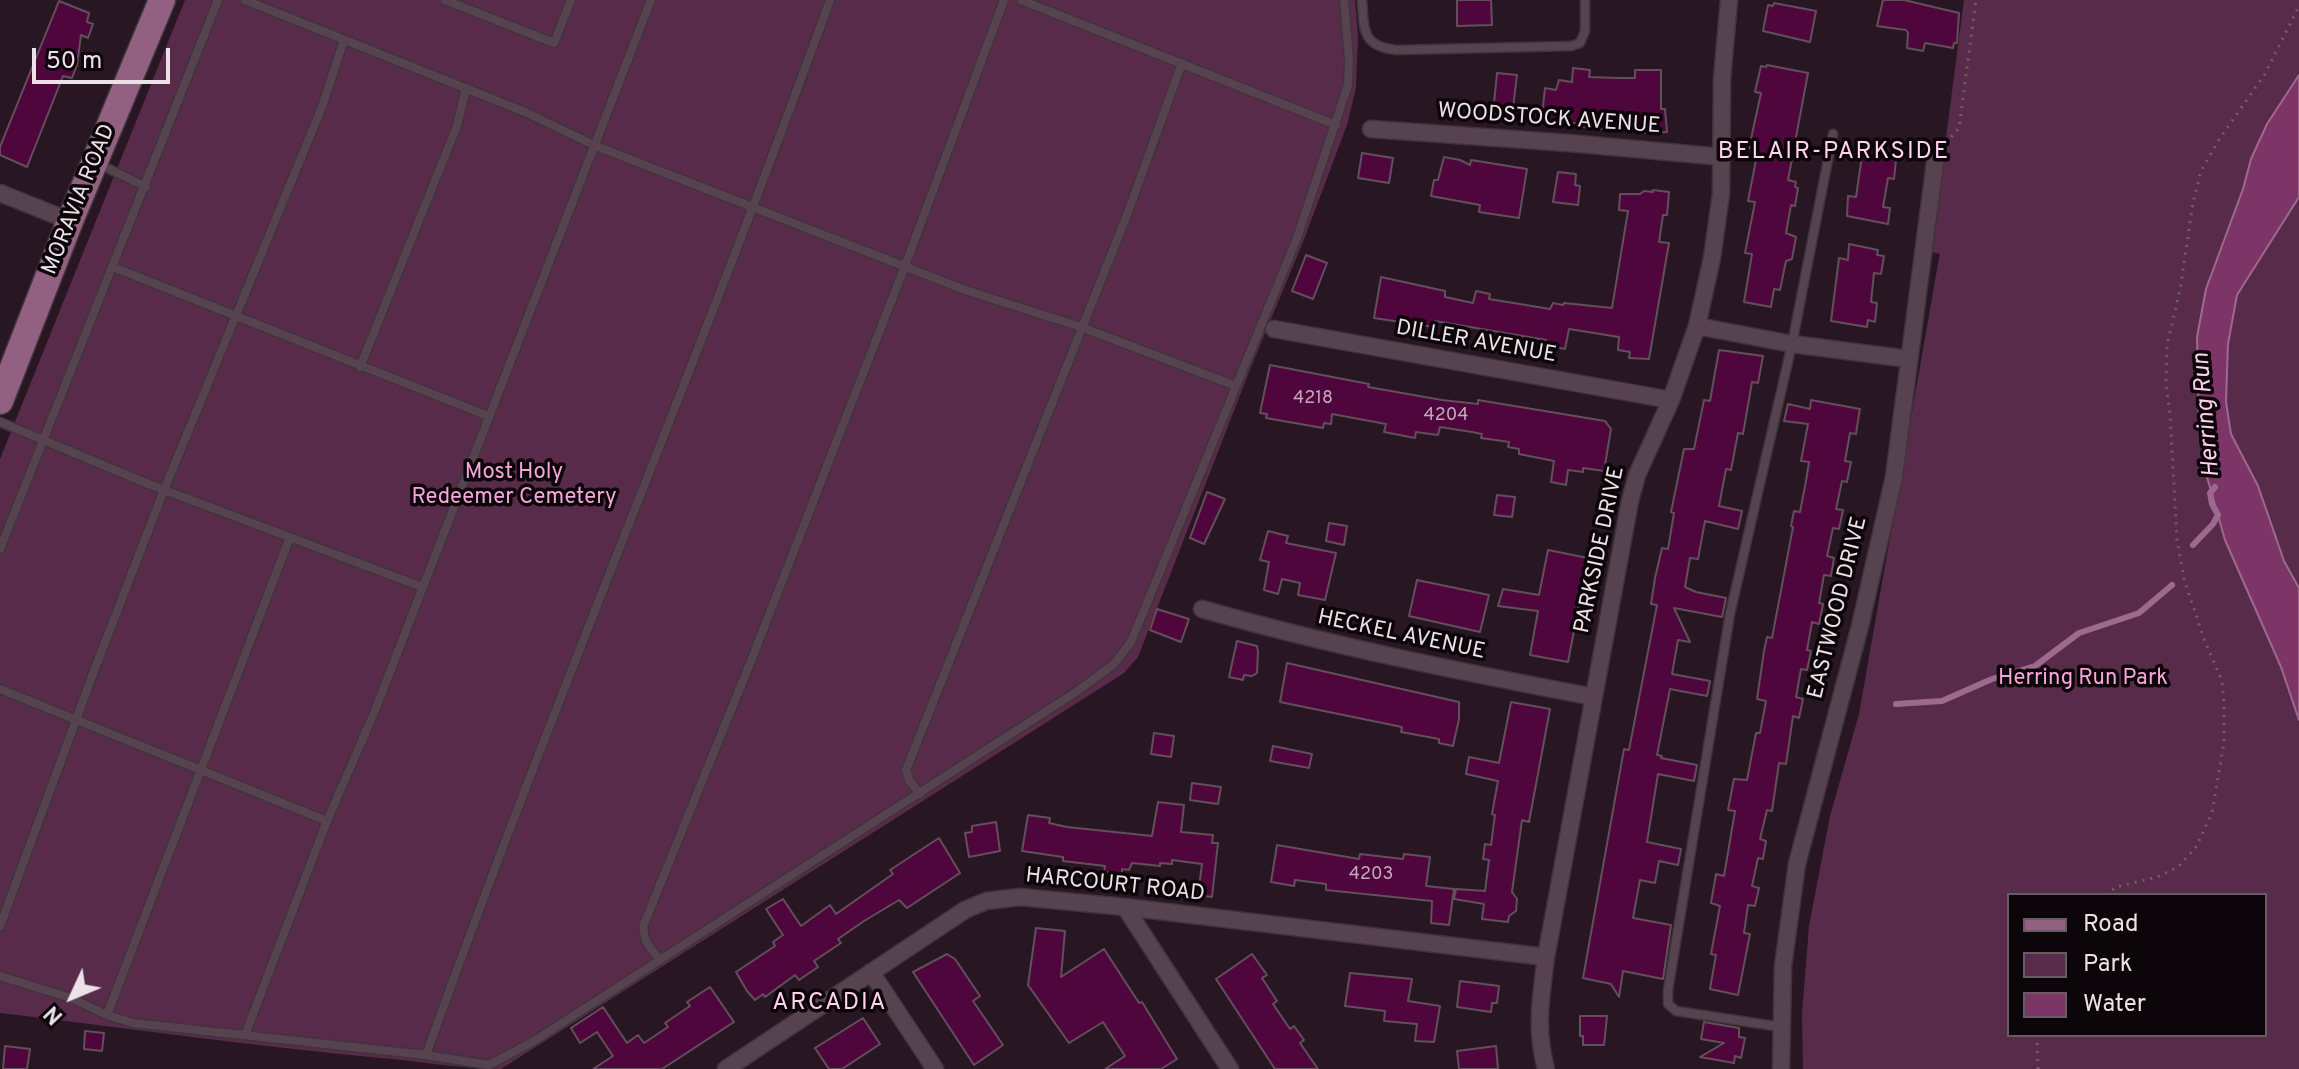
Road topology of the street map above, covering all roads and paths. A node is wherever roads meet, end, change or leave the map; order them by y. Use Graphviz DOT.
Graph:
graph roads {
  1 [pos="162,0"];
  2 [pos="218,0"];
  3 [pos="245,0"];
  4 [pos="445,0"];
  5 [pos="571,0"];
  6 [pos="651,0"];
  7 [pos="830,0"];
  8 [pos="1004,0"];
  9 [pos="1021,0"];
  10 [pos="1344,0"];
  11 [pos="1362,0"];
  12 [pos="1585,0"];
  13 [pos="1729,0"];
  14 [pos="1976,0"];
  15 [pos="2299,6"];
  16 [pos="344,40"];
  17 [pos="1182,63"];
  18 [pos="466,88"];
  19 [pos="1336,125"];
  20 [pos="1371,129"];
  21 [pos="1833,134"];
  22 [pos="596,146"];
  23 [pos="1936,155"];
  24 [pos="1723,157"];
  25 [pos="96,163"];
  26 [pos="146,187"];
  27 [pos="0,193"];
  28 [pos="753,207"];
  29 [pos="70,221"];
  30 [pos="905,266"];
  31 [pos="113,267"];
  32 [pos="236,316"];
  33 [pos="1697,326"];
  34 [pos="1081,327"];
  35 [pos="1274,329"];
  36 [pos="1792,344"];
  37 [pos="1909,359"];
  38 [pos="360,367"];
  39 [pos="1236,386"];
  40 [pos="1671,400"];
  41 [pos="0,401"];
  42 [pos="488,416"];
  43 [pos="0,422"];
  44 [pos="43,440"];
  45 [pos="164,490"];
  46 [pos="290,537"];
  47 [pos="0,549"];
  48 [pos="422,587"];
  49 [pos="1202,609"];
  50 [pos="0,689"];
  51 [pos="1594,697"];
  52 [pos="77,720"];
  53 [pos="201,769"];
  54 [pos="920,794"];
  55 [pos="327,821"];
  56 [pos="2108,893"];
  57 [pos="1125,907"];
  58 [pos="0,926"];
  59 [pos="1546,957"];
  60 [pos="659,959"];
  61 [pos="871,972"];
  62 [pos="0,976"];
  63 [pos="107,1015"];
  64 [pos="1781,1027"];
  65 [pos="245,1035"];
  66 [pos="2037,1037"];
  67 [pos="426,1055"];
  68 [pos="726,1069"];
  69 [pos="935,1069"];
  70 [pos="1230,1069"];
  71 [pos="1546,1069"];
  72 [pos="1781,1069"];
  73 [pos="2038,1069"];
  1 -- 25 [label="main road, MORAVIA ROAD"];
  2 -- 26 [label="lane"];
  3 -- 16 [label="lane"];
  4 -- 5 [label="lane"];
  6 -- 22 [label="lane"];
  7 -- 28 [label="lane"];
  8 -- 30 [label="lane"];
  9 -- 17 [label="lane"];
  10 -- 19 [label="lane"];
  11 -- 12 [label="lane"];
  13 -- 24 [label="street, PARKSIDE DRIVE"];
  14 -- 23 [label="path"];
  15 -- 56 [label="path"];
  16 -- 18 [label="lane"];
  16 -- 32 [label="lane"];
  17 -- 19 [label="lane"];
  17 -- 34 [label="lane"];
  18 -- 22 [label="lane"];
  18 -- 38 [label="lane"];
  19 -- 39 [label="lane"];
  20 -- 24 [label="street, WOODSTOCK AVENUE"];
  21 -- 36 [label="lane"];
  22 -- 28 [label="lane"];
  22 -- 42 [label="lane"];
  23 -- 37 [label="street, EASTWOOD DRIVE"];
  24 -- 33 [label="street, PARKSIDE DRIVE"];
  25 -- 26 [label="lane"];
  25 -- 29 [label="main road, MORAVIA ROAD"];
  26 -- 31 [label="lane"];
  27 -- 29 [label="street"];
  28 -- 30 [label="lane"];
  28 -- 67 [label="lane"];
  29 -- 41 [label="main road, MORAVIA ROAD"];
  30 -- 34 [label="lane"];
  30 -- 60 [label="lane"];
  31 -- 32 [label="lane"];
  31 -- 44 [label="lane"];
  32 -- 38 [label="lane"];
  32 -- 45 [label="lane"];
  33 -- 36 [label="street"];
  33 -- 40 [label="street, PARKSIDE DRIVE"];
  34 -- 39 [label="lane"];
  34 -- 54 [label="lane"];
  35 -- 40 [label="street, DILLER AVENUE"];
  36 -- 37 [label="street"];
  36 -- 64 [label="lane"];
  37 -- 64 [label="street, EASTWOOD DRIVE"];
  38 -- 42 [label="lane"];
  39 -- 54 [label="lane"];
  40 -- 51 [label="street, PARKSIDE DRIVE"];
  42 -- 48 [label="lane"];
  43 -- 44 [label="lane"];
  44 -- 45 [label="lane"];
  44 -- 47 [label="lane"];
  45 -- 46 [label="lane"];
  45 -- 52 [label="lane"];
  46 -- 48 [label="lane"];
  46 -- 53 [label="lane"];
  48 -- 55 [label="lane"];
  49 -- 51 [label="street, HECKEL AVENUE"];
  50 -- 52 [label="lane"];
  51 -- 59 [label="street, PARKSIDE DRIVE"];
  52 -- 53 [label="lane"];
  52 -- 58 [label="lane"];
  53 -- 55 [label="lane"];
  53 -- 63 [label="lane"];
  54 -- 60 [label="lane"];
  55 -- 65 [label="lane"];
  57 -- 59 [label="street, HARCOURT ROAD"];
  57 -- 61 [label="street, HARCOURT ROAD"];
  57 -- 70 [label="street"];
  59 -- 71 [label="street, PARKSIDE DRIVE"];
  60 -- 67 [label="lane"];
  61 -- 68 [label="street, HARCOURT ROAD"];
  61 -- 69 [label="street"];
  62 -- 63 [label="lane"];
  63 -- 65 [label="lane"];
  64 -- 72 [label="street, EASTWOOD DRIVE"];
  65 -- 67 [label="lane"];
  66 -- 73 [label="path"];
}
